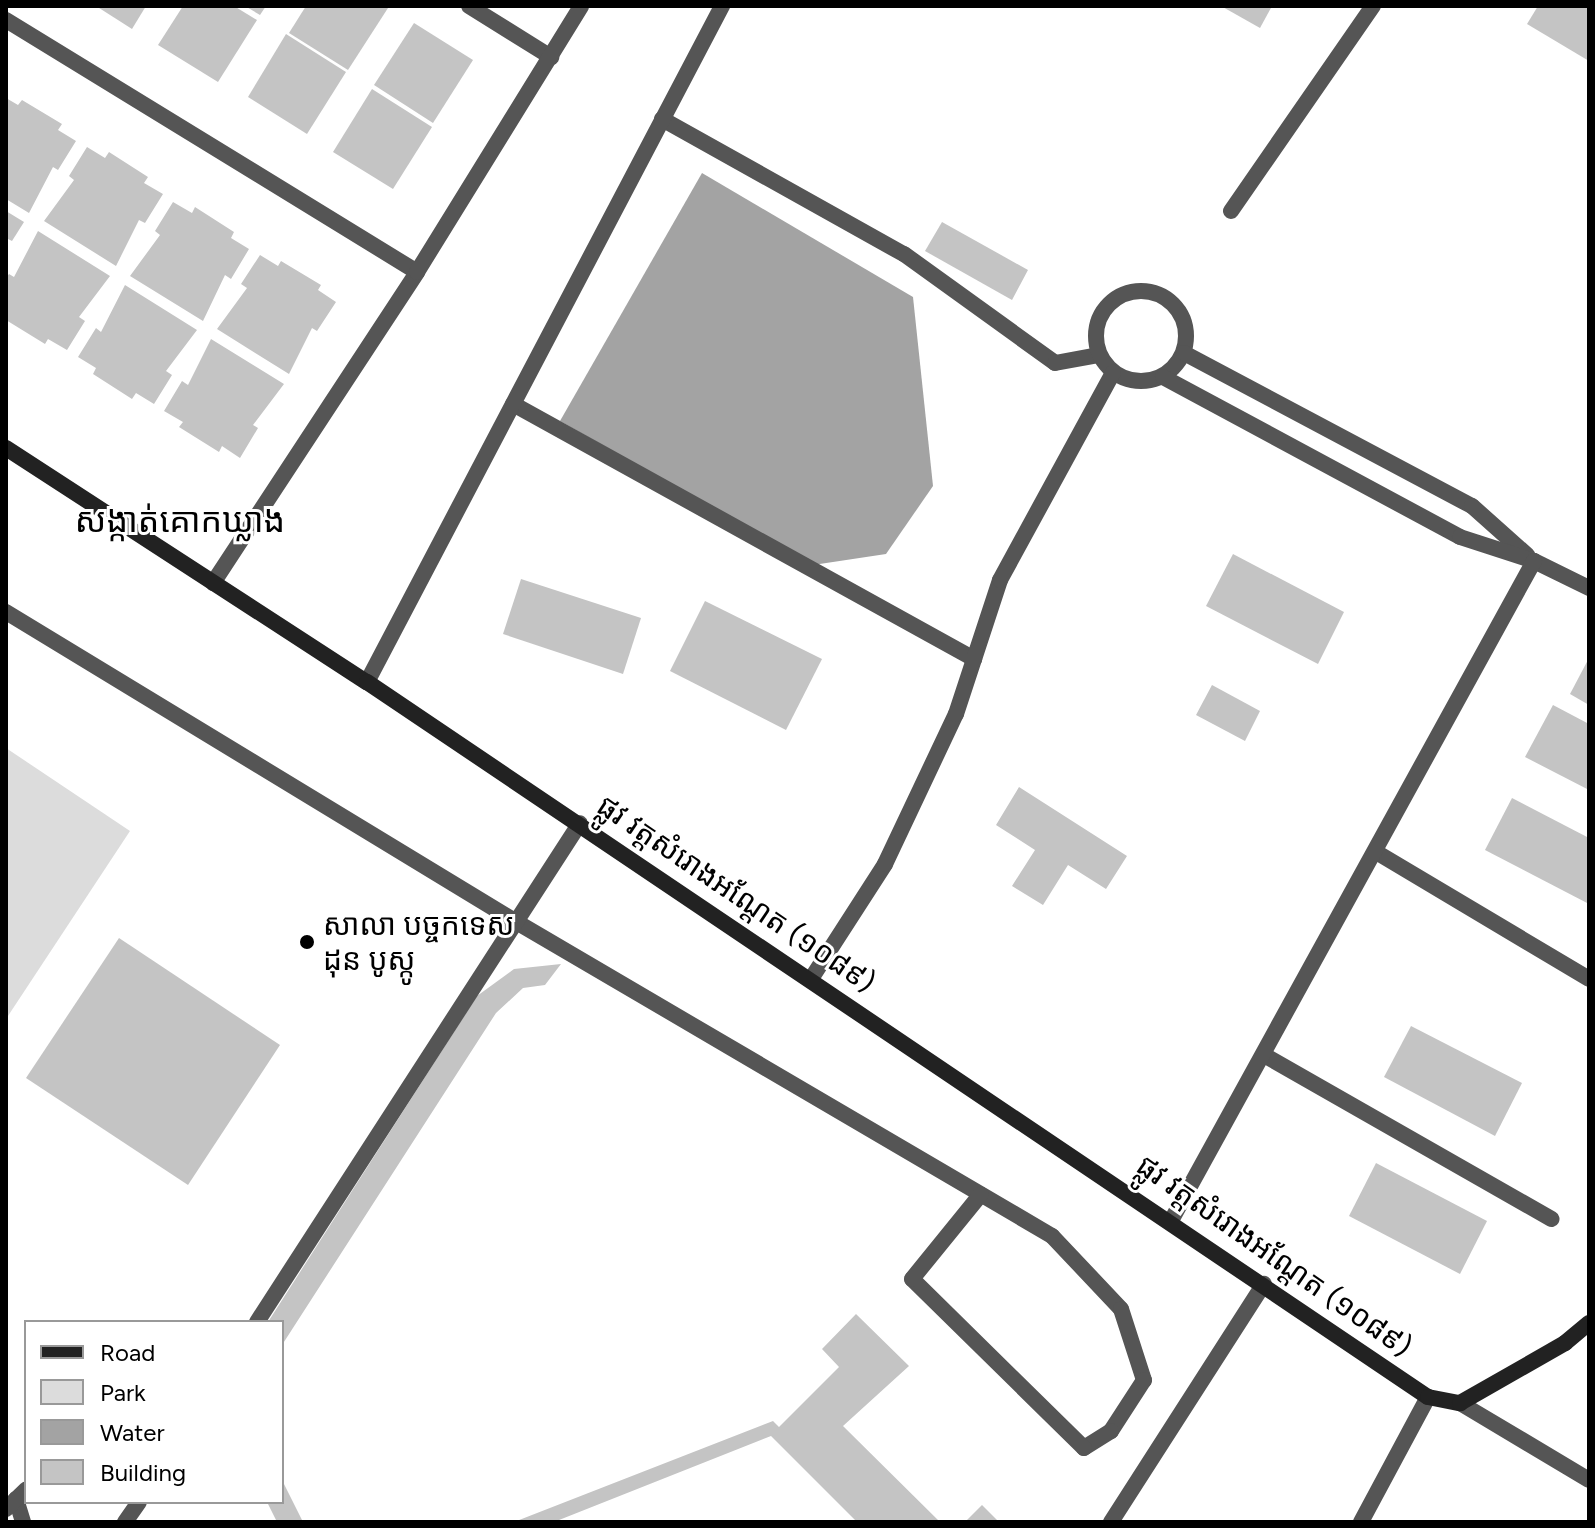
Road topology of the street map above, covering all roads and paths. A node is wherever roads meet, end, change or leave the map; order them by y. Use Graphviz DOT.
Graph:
graph roads {
  1 [pos="469,6"];
  2 [pos="581,6"];
  3 [pos="722,6"];
  4 [pos="1373,6"];
  5 [pos="6,20"];
  6 [pos="551,57"];
  7 [pos="662,119"];
  8 [pos="1231,211"];
  9 [pos="417,272"];
  10 [pos="1184,353"];
  11 [pos="1099,355"];
  12 [pos="1113,373"];
  13 [pos="1163,377"];
  14 [pos="513,404"];
  15 [pos="6,448"];
  16 [pos="1534,561"];
  17 [pos="213,583"];
  18 [pos="1589,588"];
  19 [pos="6,612"];
  20 [pos="974,659"];
  21 [pos="367,682"];
  22 [pos="580,823"];
  23 [pos="1376,852"];
  24 [pos="513,920"];
  25 [pos="811,979"];
  26 [pos="1589,979"];
  27 [pos="1264,1055"];
  28 [pos="981,1194"];
  29 [pos="1172,1219"];
  30 [pos="1551,1219"];
  31 [pos="1264,1284"];
  32 [pos="258,1320"];
  33 [pos="1589,1323"];
  34 [pos="1428,1397"];
  35 [pos="1460,1403"];
  36 [pos="1589,1480"];
  37 [pos="16,1499"];
  38 [pos="138,1504"];
  39 [pos="23,1522"];
  40 [pos="125,1522"];
  41 [pos="1111,1522"];
  42 [pos="1361,1522"];
  1 -- 6 [label="street"];
  2 -- 6 [label="street"];
  3 -- 7 [label="street"];
  4 -- 8 [label="street"];
  5 -- 9 [label="street"];
  6 -- 9 [label="street"];
  7 -- 11 [label="street"];
  7 -- 14 [label="street"];
  9 -- 17 [label="street"];
  10 -- 11 [label="street"];
  10 -- 13 [label="street"];
  10 -- 16 [label="street"];
  11 -- 12 [label="street"];
  12 -- 13 [label="street"];
  12 -- 20 [label="street"];
  13 -- 16 [label="street"];
  14 -- 20 [label="street"];
  14 -- 21 [label="street"];
  15 -- 17 [label="main road, ផ្លូវ វត្តសំរោងអណ្ដែត (១០៨៩)"];
  16 -- 18 [label="street"];
  16 -- 23 [label="street"];
  17 -- 21 [label="main road, ផ្លូវ វត្តសំរោងអណ្ដែត (១០៨៩)"];
  19 -- 24 [label="street"];
  20 -- 25 [label="street"];
  21 -- 22 [label="main road, ផ្លូវ វត្តសំរោងអណ្ដែត (១០៨៩)"];
  22 -- 24 [label="street"];
  22 -- 25 [label="main road, ផ្លូវ វត្តសំរោងអណ្ដែត (១០៨៩)"];
  23 -- 26 [label="street"];
  23 -- 27 [label="street"];
  24 -- 28 [label="street"];
  24 -- 32 [label="street"];
  25 -- 29 [label="main road, ផ្លូវ វត្តសំរោងអណ្ដែត (១០៨៩)"];
  27 -- 29 [label="street"];
  27 -- 30 [label="street"];
  28 -- 28 [label="street"];
  29 -- 31 [label="main road, ផ្លូវ វត្តសំរោងអណ្ដែត (១០៨៩)"];
  31 -- 34 [label="main road, ផ្លូវ វត្តសំរោងអណ្ដែត (១០៨៩)"];
  31 -- 41 [label="street"];
  33 -- 35 [label="main road"];
  34 -- 35 [label="main road"];
  34 -- 42 [label="street"];
  35 -- 36 [label="street"];
  37 -- 39 [label="street"];
  38 -- 40 [label="street"];
}
